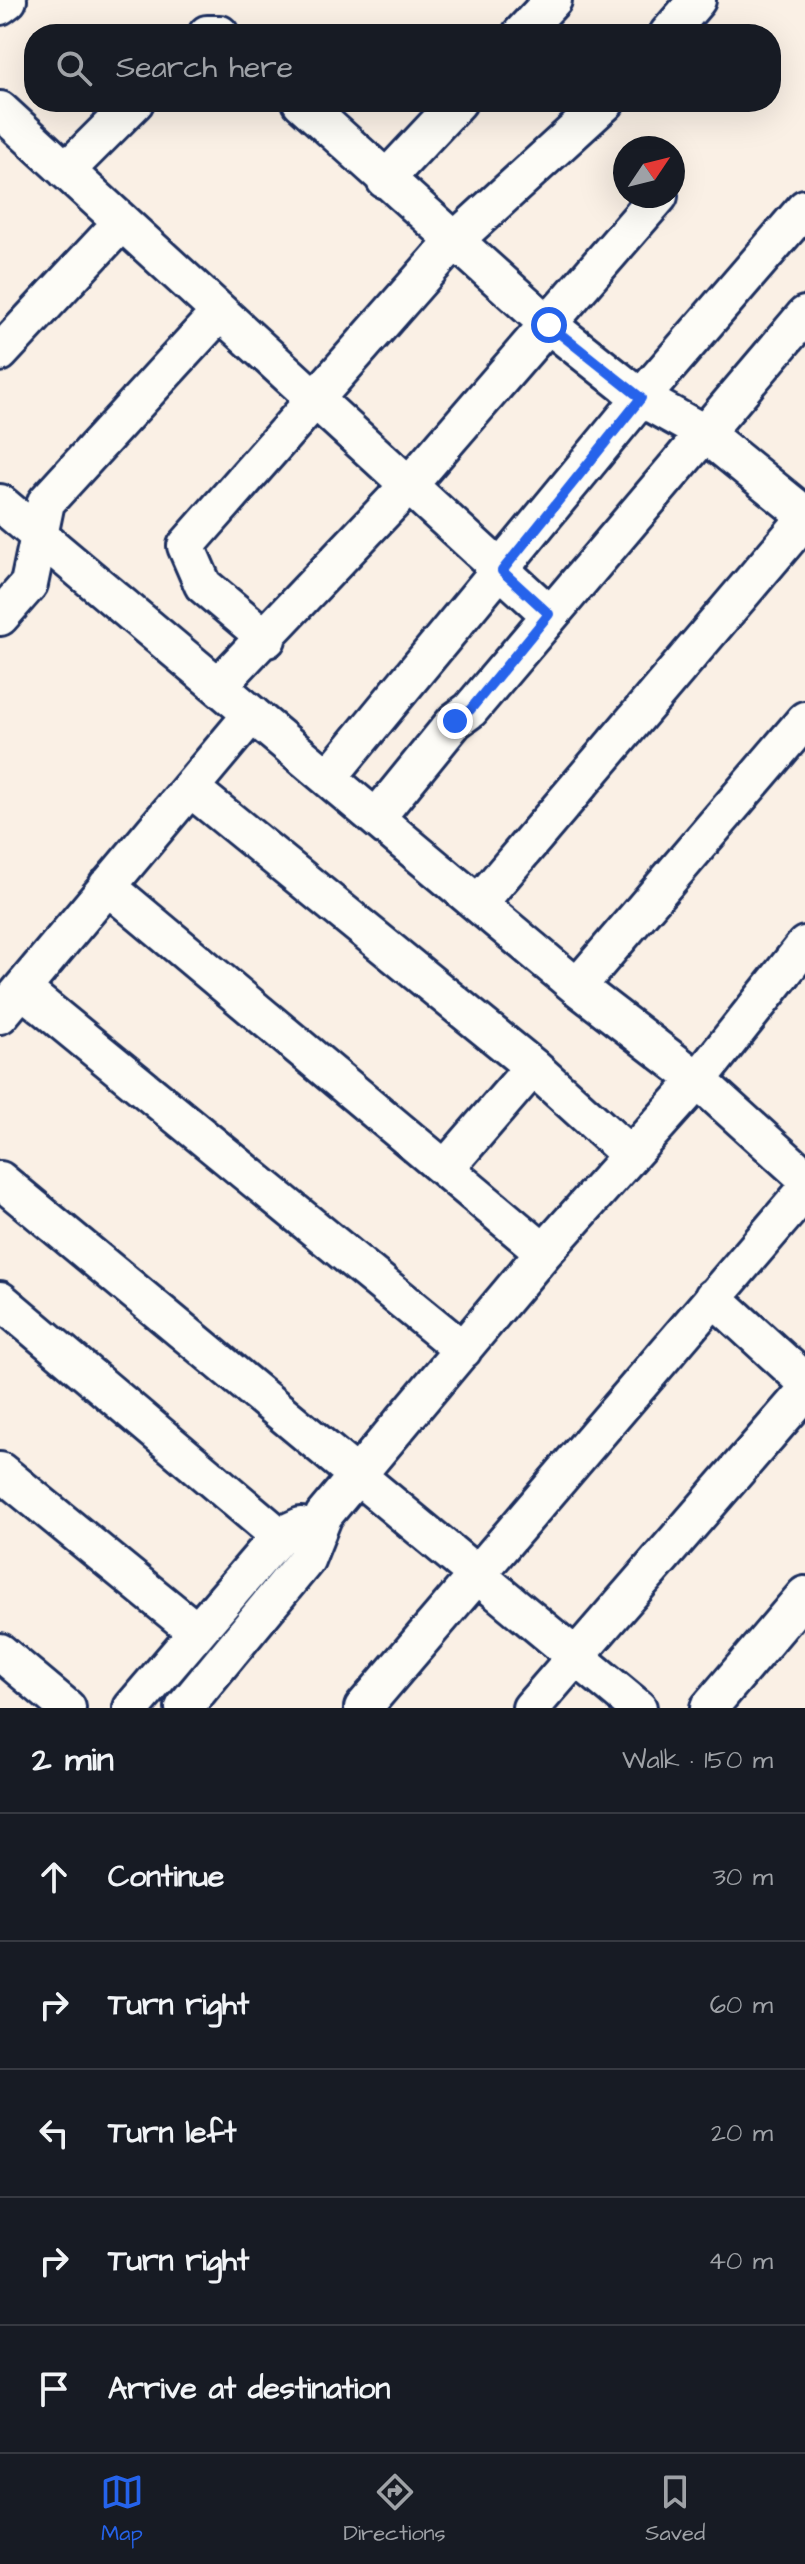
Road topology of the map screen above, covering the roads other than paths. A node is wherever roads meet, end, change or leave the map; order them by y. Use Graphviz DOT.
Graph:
graph roads {
  1 [pos="8,0"];
  2 [pos="553,0"];
  3 [pos="697,0"];
  4 [pos="0,6"];
  5 [pos="530,24"];
  6 [pos="677,24"];
  7 [pos="0,110"];
  8 [pos="125,112"];
  9 [pos="312,112"];
  10 [pos="449,112"];
  11 [pos="595,112"];
  12 [pos="66,171"];
  13 [pos="385,180"];
  14 [pos="649,208"];
  15 [pos="805,208"];
  16 [pos="122,222"];
  17 [pos="454,241"];
  18 [pos="220,312"];
  19 [pos="805,315"];
  20 [pos="549,325"];
  21 [pos="0,353"];
  22 [pos="313,398"];
  23 [pos="641,398"];
  24 [pos="704,433"];
  25 [pos="408,486"];
  26 [pos="0,503"];
  27 [pos="805,517"];
  28 [pos="41,537"];
  29 [pos="502,571"];
  30 [pos="549,614"];
  31 [pos="0,617"];
  32 [pos="267,639"];
  33 [pos="218,686"];
  34 [pos="252,714"];
  35 [pos="805,720"];
  36 [pos="328,778"];
  37 [pos="190,788"];
  38 [pos="376,818"];
  39 [pos="107,886"];
  40 [pos="478,904"];
  41 [pos="805,945"];
  42 [pos="577,987"];
  43 [pos="11,1002"];
  44 [pos="533,1067"];
  45 [pos="698,1080"];
  46 [pos="629,1154"];
  47 [pos="445,1169"];
  48 [pos="805,1177"];
  49 [pos="0,1180"];
  50 [pos="805,1191"];
  51 [pos="544,1252"];
  52 [pos="713,1297"];
  53 [pos="0,1300"];
  54 [pos="463,1350"];
  55 [pos="805,1381"];
  56 [pos="805,1392"];
  57 [pos="0,1471"];
  58 [pos="359,1477"];
  59 [pos="324,1515"];
  60 [pos="279,1536"];
  61 [pos="476,1575"];
  62 [pos="805,1595"];
  63 [pos="196,1631"];
  64 [pos="0,1652"];
  65 [pos="576,1656"];
  66 [pos="67,1708"];
  67 [pos="132,1708"];
  68 [pos="184,1708"];
  69 [pos="363,1708"];
  70 [pos="531,1708"];
  71 [pos="638,1708"];
  72 [pos="709,1708"];
  1 -- 4 [label="street"];
  2 -- 5 [label="street"];
  3 -- 6 [label="street"];
  7 -- 12 [label="street"];
  8 -- 12 [label="street"];
  9 -- 13 [label="street"];
  10 -- 13 [label="street"];
  11 -- 17 [label="street"];
  12 -- 16 [label="street"];
  13 -- 17 [label="street"];
  14 -- 20 [label="street"];
  15 -- 23 [label="street"];
  16 -- 18 [label="street"];
  16 -- 21 [label="street"];
  17 -- 20 [label="street"];
  17 -- 22 [label="street"];
  18 -- 22 [label="street"];
  18 -- 28 [label="street"];
  19 -- 24 [label="street"];
  20 -- 23 [label="street"];
  20 -- 25 [label="street"];
  22 -- 25 [label="street"];
  22 -- 32 [label="street"];
  23 -- 24 [label="street"];
  23 -- 29 [label="street"];
  24 -- 27 [label="street"];
  24 -- 30 [label="street"];
  25 -- 29 [label="street"];
  25 -- 32 [label="street"];
  26 -- 28 [label="street"];
  27 -- 40 [label="street"];
  28 -- 31 [label="street"];
  28 -- 33 [label="street"];
  29 -- 30 [label="street"];
  29 -- 36 [label="street"];
  30 -- 38 [label="street"];
  32 -- 33 [label="street"];
  33 -- 34 [label="street"];
  34 -- 36 [label="street"];
  34 -- 37 [label="street"];
  35 -- 42 [label="street"];
  36 -- 38 [label="street"];
  37 -- 39 [label="street"];
  37 -- 44 [label="street"];
  38 -- 40 [label="street"];
  39 -- 43 [label="street"];
  39 -- 47 [label="street"];
  40 -- 42 [label="street"];
  41 -- 45 [label="street"];
  42 -- 45 [label="street"];
  43 -- 54 [label="street"];
  44 -- 46 [label="street"];
  44 -- 47 [label="street"];
  45 -- 46 [label="street"];
  45 -- 48 [label="street"];
  46 -- 51 [label="street"];
  47 -- 51 [label="street"];
  49 -- 58 [label="street"];
  50 -- 52 [label="street"];
  51 -- 54 [label="street"];
  52 -- 55 [label="street"];
  52 -- 61 [label="street"];
  53 -- 60 [label="street"];
  54 -- 58 [label="street"];
  56 -- 65 [label="street"];
  57 -- 63 [label="street"];
  58 -- 59 [label="street"];
  58 -- 61 [label="street"];
  59 -- 60 [label="street"];
  59 -- 68 [label="street"];
  60 -- 63 [label="street"];
  61 -- 65 [label="street"];
  61 -- 69 [label="street"];
  62 -- 72 [label="street"];
  63 -- 67 [label="street"];
  64 -- 66 [label="street"];
  65 -- 70 [label="street"];
  65 -- 71 [label="street"];
}
